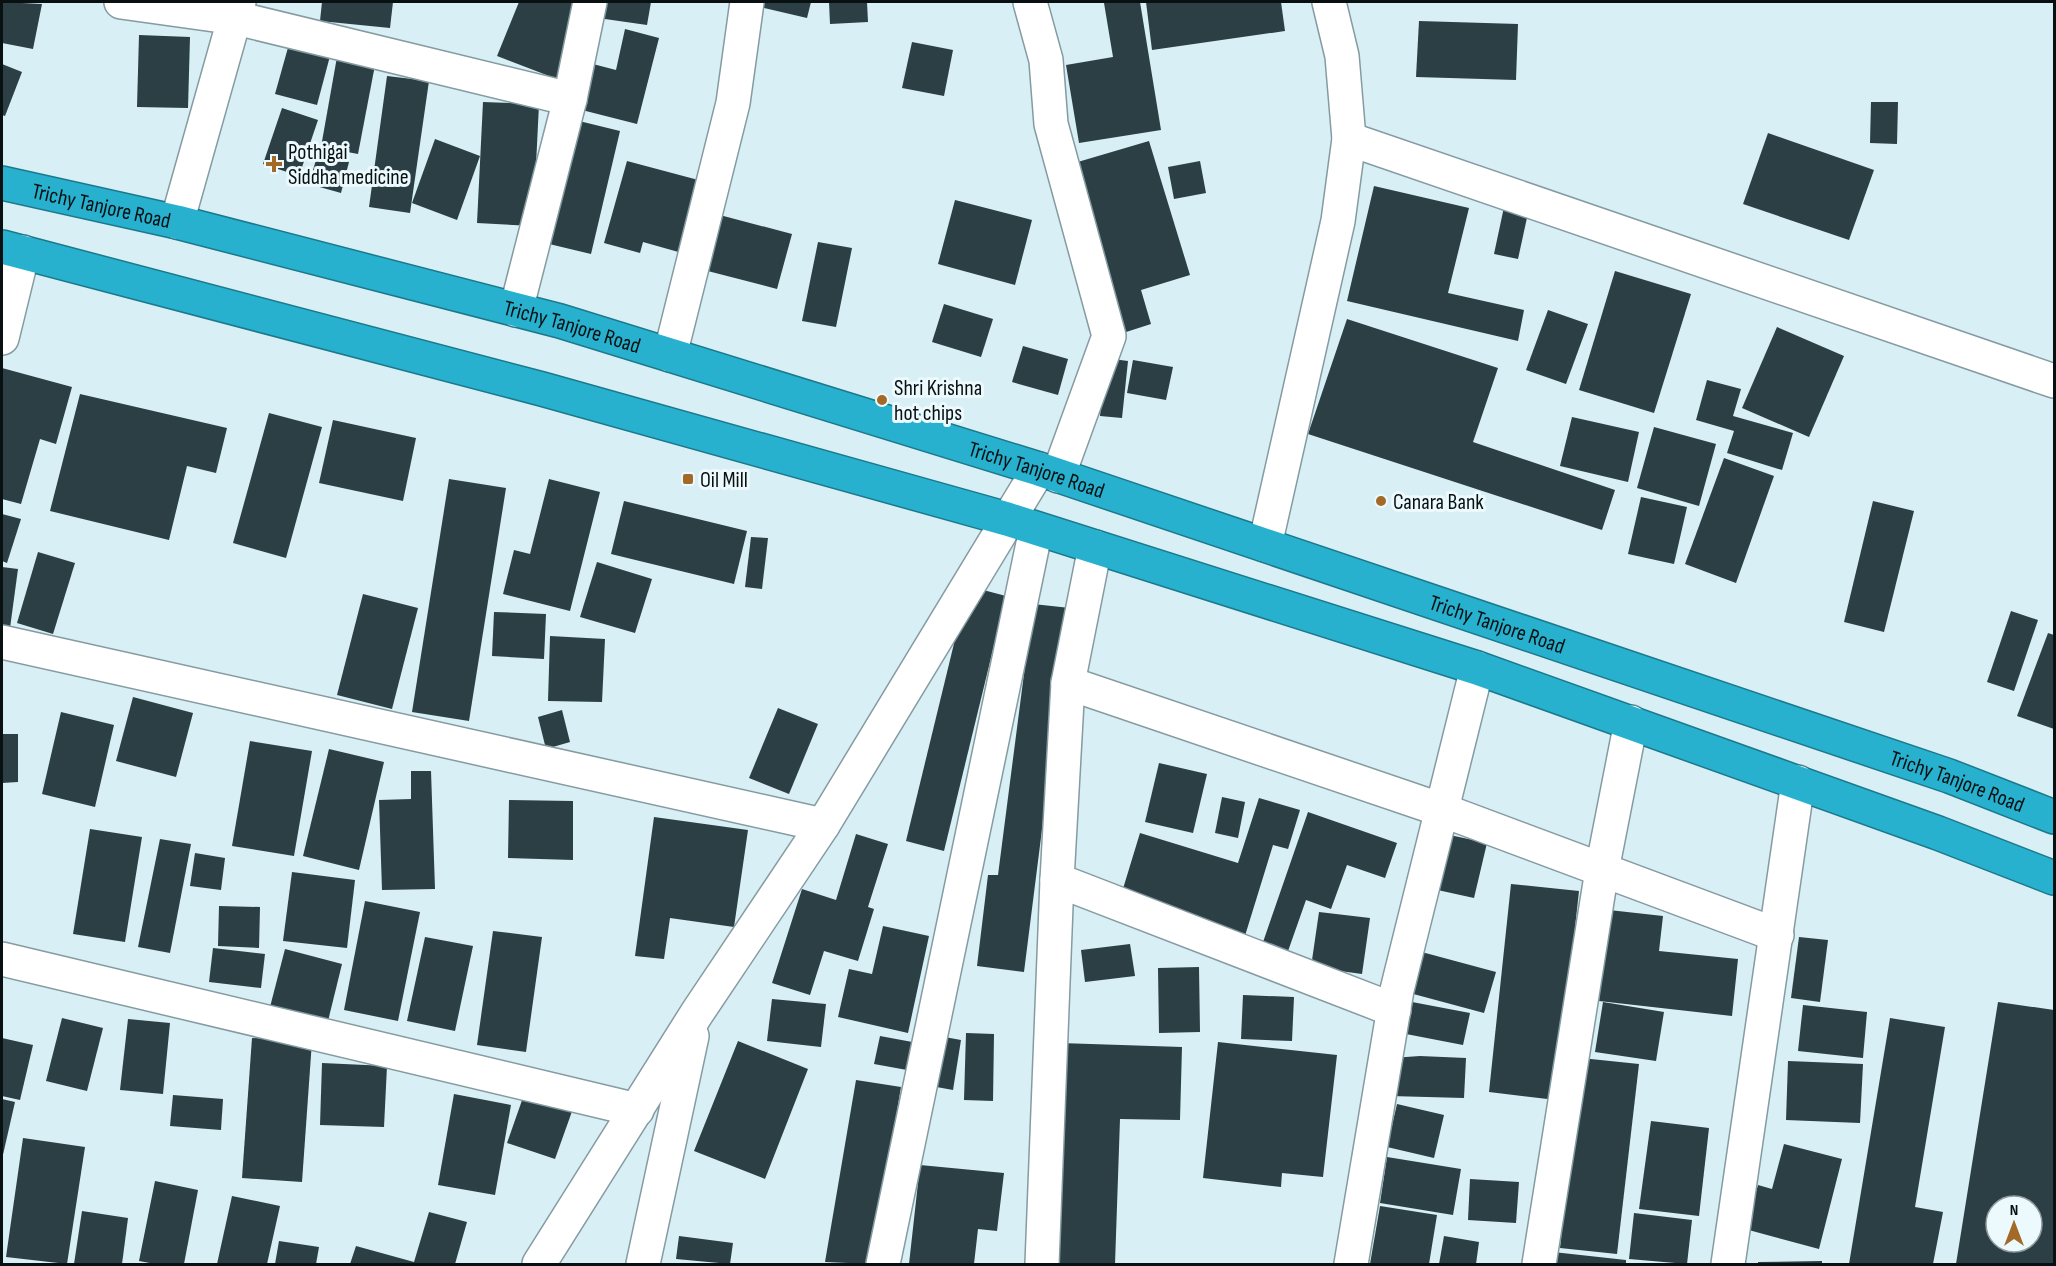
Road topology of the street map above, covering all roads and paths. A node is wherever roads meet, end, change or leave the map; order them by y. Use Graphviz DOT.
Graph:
graph roads {
  1 [pos="121,2"];
  2 [pos="590,2"];
  3 [pos="747,2"];
  4 [pos="1030,2"];
  5 [pos="1329,2"];
  6 [pos="237,10"];
  7 [pos="570,99"];
  8 [pos="1349,139"];
  9 [pos="2,183"];
  10 [pos="177,222"];
  11 [pos="12,250"];
  12 [pos="516,310"];
  13 [pos="2,338"];
  14 [pos="670,355"];
  15 [pos="2055,381"];
  16 [pos="1049,472"];
  17 [pos="1021,524"];
  18 [pos="1265,545"];
  19 [pos="1095,547"];
  20 [pos="2,642"];
  21 [pos="1477,668"];
  22 [pos="1068,683"];
  23 [pos="1631,722"];
  24 [pos="1798,782"];
  25 [pos="1442,810"];
  26 [pos="2055,817"];
  27 [pos="823,825"];
  28 [pos="1602,870"];
  29 [pos="2055,878"];
  30 [pos="1057,880"];
  31 [pos="1777,935"];
  32 [pos="2,959"];
  33 [pos="1394,1010"];
  34 [pos="697,1013"];
  35 [pos="637,1110"];
  36 [pos="539,1264"];
  37 [pos="643,1264"];
  38 [pos="883,1264"];
  39 [pos="1042,1264"];
  40 [pos="1351,1264"];
  41 [pos="1539,1264"];
  42 [pos="1728,1264"];
  1 -- 6 [label="street"];
  2 -- 7 [label="street"];
  3 -- 14 [label="street"];
  4 -- 16 [label="street"];
  5 -- 8 [label="street"];
  6 -- 7 [label="street"];
  6 -- 10 [label="street"];
  7 -- 12 [label="street"];
  8 -- 15 [label="street"];
  8 -- 18 [label="street"];
  9 -- 10 [label="highway, Trichy Tanjore Road"];
  10 -- 12 [label="highway, Trichy Tanjore Road"];
  11 -- 13 [label="street"];
  11 -- 17 [label="highway"];
  12 -- 14 [label="highway, Trichy Tanjore Road"];
  14 -- 16 [label="highway, Trichy Tanjore Road"];
  16 -- 17 [label="street"];
  16 -- 18 [label="highway, Trichy Tanjore Road"];
  17 -- 19 [label="highway"];
  17 -- 27 [label="street"];
  17 -- 38 [label="street"];
  18 -- 26 [label="highway, Trichy Tanjore Road"];
  19 -- 21 [label="highway"];
  19 -- 22 [label="street"];
  20 -- 27 [label="street"];
  21 -- 23 [label="highway"];
  21 -- 25 [label="street"];
  22 -- 25 [label="street"];
  22 -- 30 [label="street"];
  23 -- 24 [label="highway"];
  23 -- 28 [label="street"];
  24 -- 29 [label="highway"];
  24 -- 31 [label="street"];
  25 -- 28 [label="street"];
  25 -- 33 [label="street"];
  27 -- 34 [label="street"];
  28 -- 31 [label="street"];
  28 -- 41 [label="street"];
  30 -- 33 [label="street"];
  30 -- 39 [label="street"];
  31 -- 42 [label="street"];
  32 -- 35 [label="street"];
  33 -- 40 [label="street"];
  34 -- 35 [label="street"];
  34 -- 37 [label="street"];
  35 -- 36 [label="street"];
}
